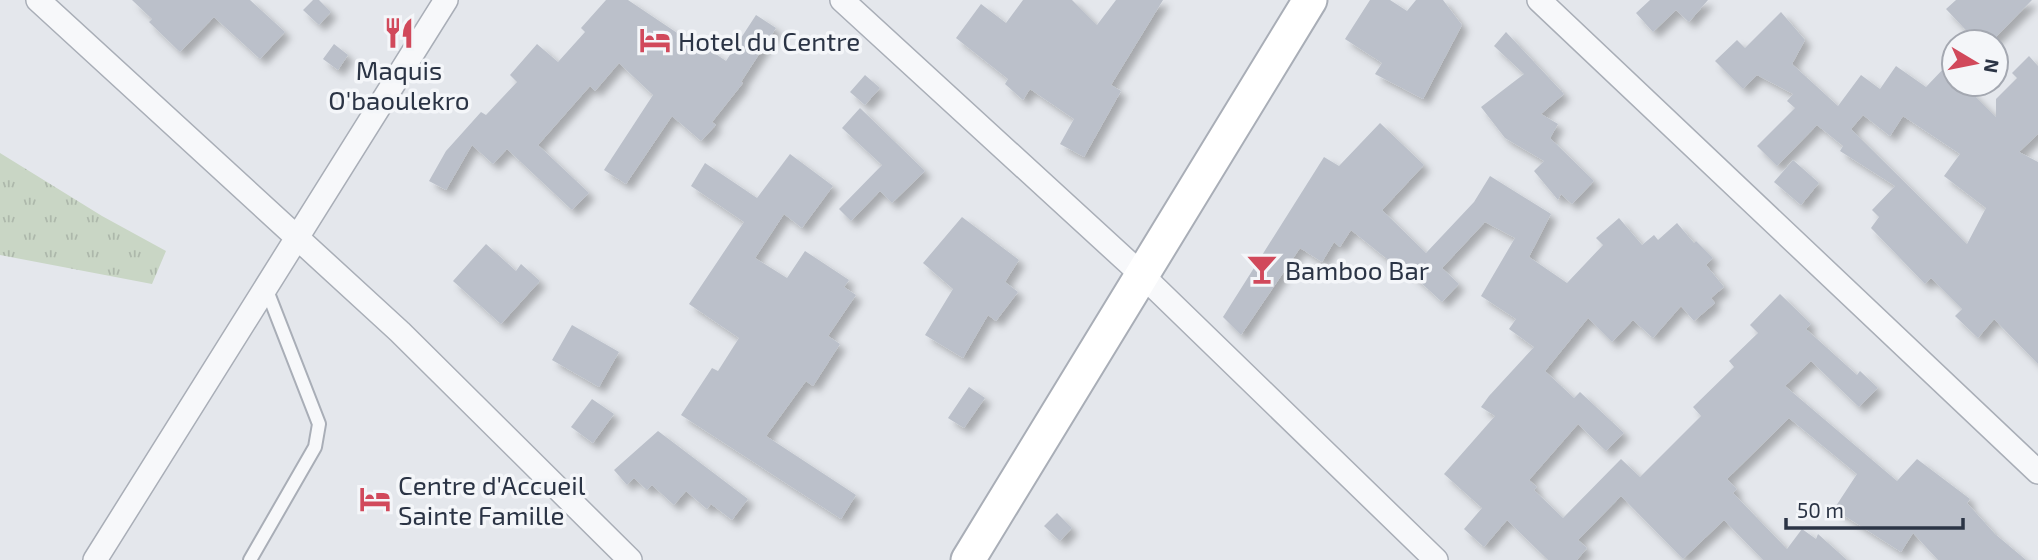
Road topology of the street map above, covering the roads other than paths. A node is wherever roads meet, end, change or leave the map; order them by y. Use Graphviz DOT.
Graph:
graph roads {
  1 [pos="38,0"];
  2 [pos="446,0"];
  3 [pos="842,0"];
  4 [pos="1310,0"];
  5 [pos="1539,0"];
  6 [pos="297,237"];
  7 [pos="1141,274"];
  8 [pos="266,288"];
  9 [pos="2038,472"];
  10 [pos="94,560"];
  11 [pos="250,560"];
  12 [pos="630,560"];
  13 [pos="968,560"];
  14 [pos="1436,560"];
  1 -- 6 [label="street"];
  2 -- 6 [label="street"];
  3 -- 7 [label="street"];
  4 -- 7 [label="street"];
  5 -- 9 [label="street"];
  6 -- 8 [label="street"];
  6 -- 12 [label="street"];
  7 -- 13 [label="street"];
  7 -- 14 [label="street"];
  8 -- 10 [label="street"];
  8 -- 11 [label="lane"];
}
